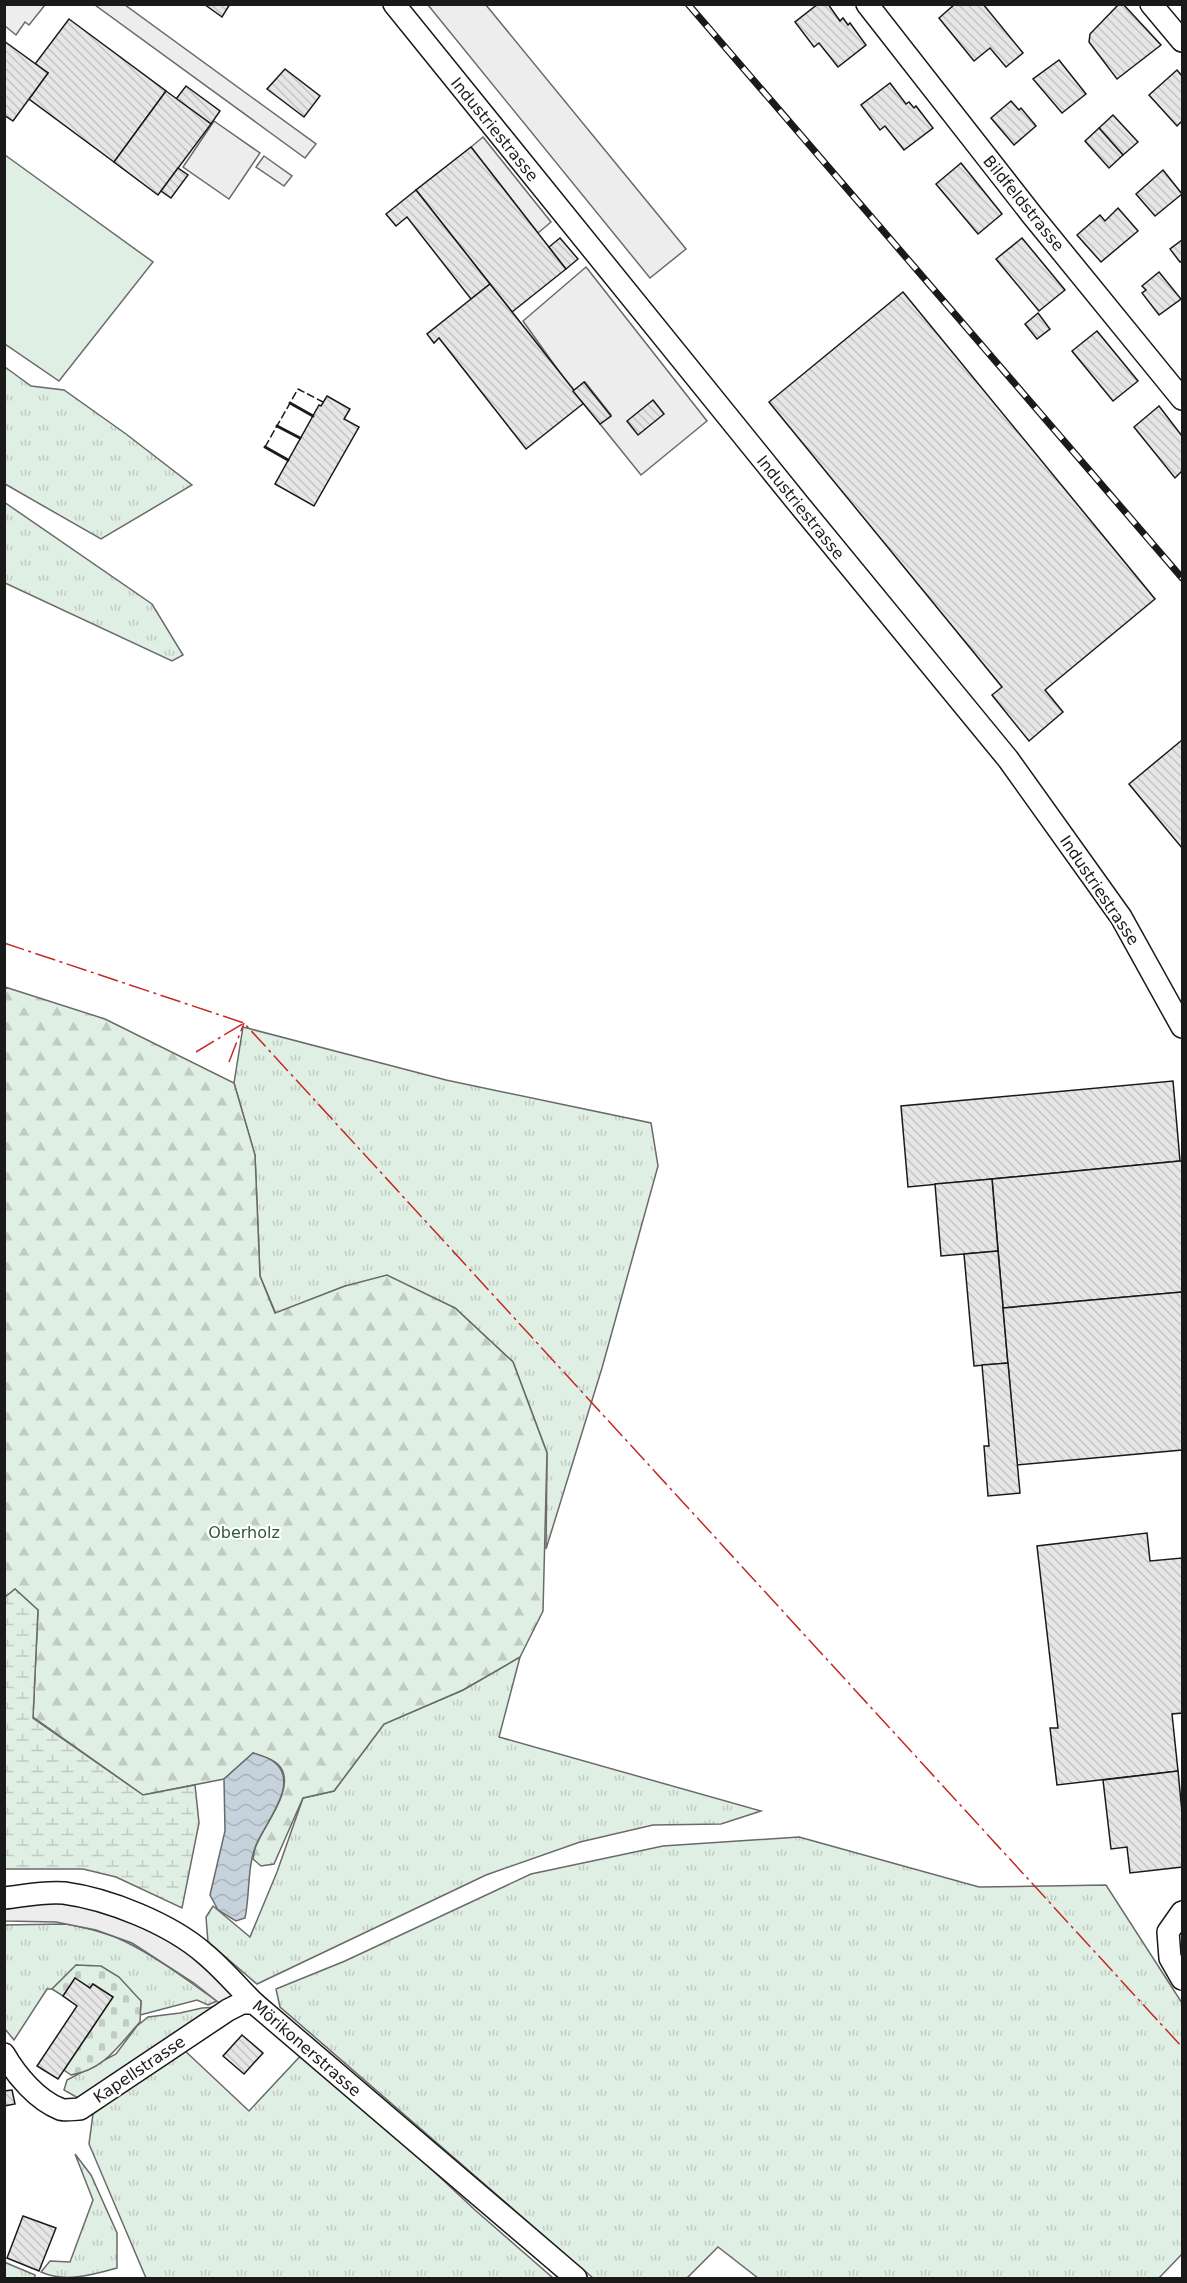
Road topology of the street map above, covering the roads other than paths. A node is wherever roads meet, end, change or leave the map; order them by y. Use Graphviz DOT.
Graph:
graph roads {
  1 [pos="394,4"];
  2 [pos="867,4"];
  3 [pos="1151,4"];
  4 [pos="1182,41"];
  5 [pos="1182,399"];
  6 [pos="1182,1027"];
  7 [pos="4,1898"];
  8 [pos="1182,1912"];
  9 [pos="1182,1979"];
  10 [pos="254,2003"];
  11 [pos="4,2054"];
  12 [pos="576,2278"];
  1 -- 6 [label="street, Industriestrasse"];
  2 -- 5 [label="street, Bildfeldstrasse"];
  3 -- 4 [label="street"];
  7 -- 10 [label="street, Mörikonerstrasse"];
  8 -- 9 [label="street"];
  10 -- 11 [label="street, Kapellstrasse"];
  10 -- 12 [label="street, Mörikonerstrasse"];
}
